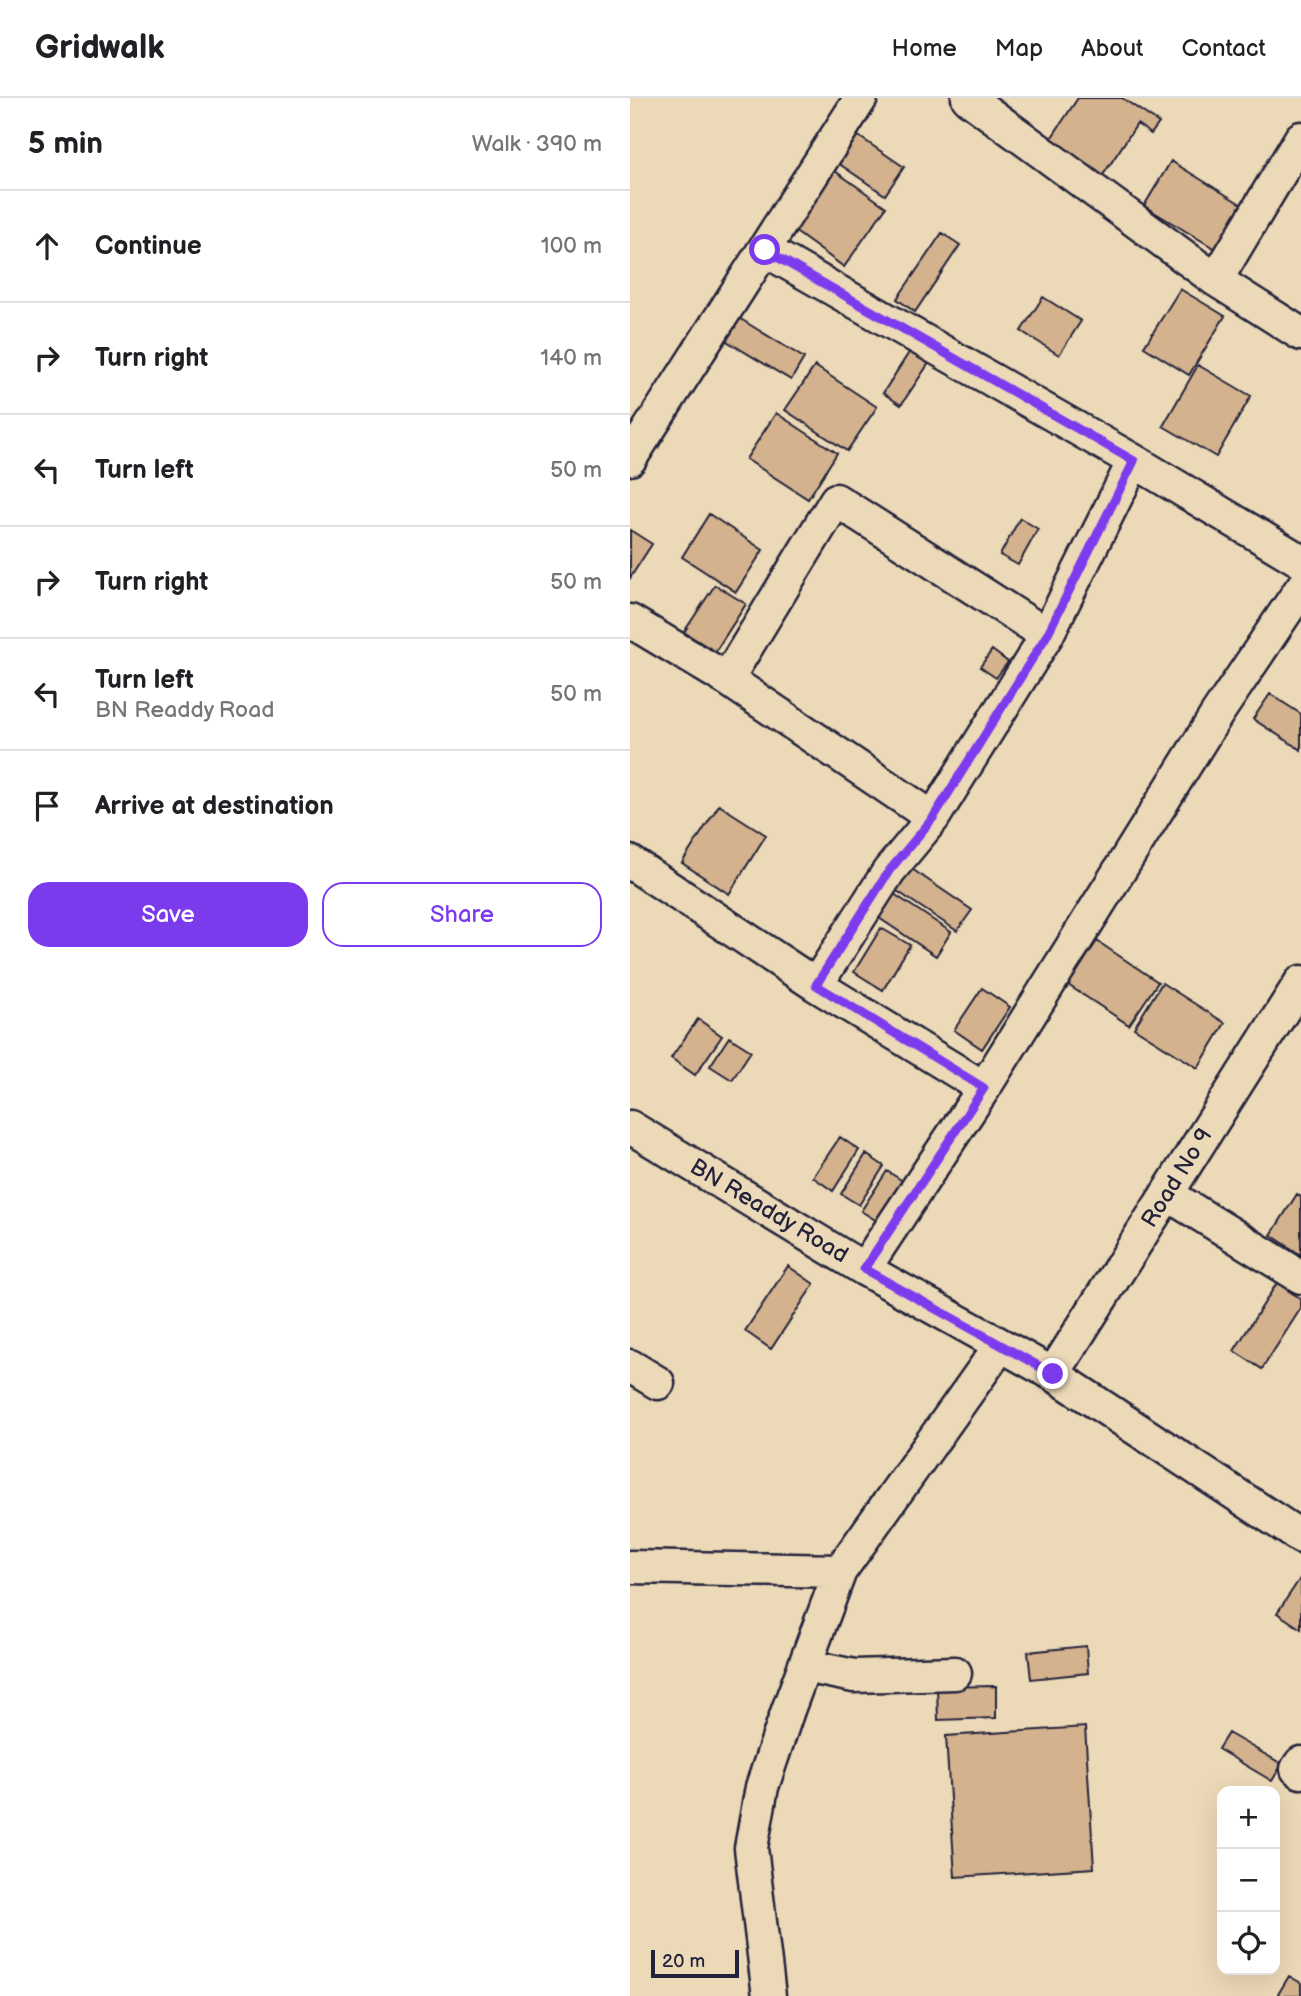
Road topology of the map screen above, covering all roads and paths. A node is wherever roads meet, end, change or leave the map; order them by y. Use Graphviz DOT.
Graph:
graph roads {
  1 [pos="861,98"];
  2 [pos="968,98"];
  3 [pos="1301,138"];
  4 [pos="765,250"];
  5 [pos="1216,280"];
  6 [pos="1301,334"];
  7 [pos="630,459"];
  8 [pos="1134,461"];
  9 [pos="1301,561"];
  10 [pos="1301,589"];
  11 [pos="630,621"];
  12 [pos="1047,635"];
  13 [pos="727,680"];
  14 [pos="933,818"];
  15 [pos="630,862"];
  16 [pos="1301,982"];
  17 [pos="816,985"];
  18 [pos="984,1088"];
  19 [pos="630,1127"];
  20 [pos="1167,1194"];
  21 [pos="864,1269"];
  22 [pos="1301,1277"];
  23 [pos="1001,1345"];
  24 [pos="630,1366"];
  25 [pos="1053,1374"];
  26 [pos="658,1383"];
  27 [pos="1301,1537"];
  28 [pos="630,1567"];
  29 [pos="840,1572"];
  30 [pos="805,1666"];
  31 [pos="955,1673"];
  32 [pos="1301,1763"];
  33 [pos="1301,1772"];
  34 [pos="769,1996"];
  1 -- 4 [label="street"];
  2 -- 5 [label="street"];
  3 -- 5 [label="street"];
  4 -- 7 [label="street"];
  4 -- 8 [label="street"];
  5 -- 6 [label="street"];
  8 -- 9 [label="street"];
  8 -- 12 [label="street"];
  10 -- 18 [label="street"];
  11 -- 13 [label="street"];
  12 -- 13 [label="street"];
  12 -- 14 [label="street"];
  13 -- 14 [label="street"];
  14 -- 17 [label="street"];
  15 -- 17 [label="street"];
  16 -- 20 [label="street, Road No 9"];
  17 -- 18 [label="street"];
  18 -- 21 [label="street"];
  19 -- 21 [label="street, BN Readdy Road"];
  20 -- 22 [label="street"];
  20 -- 25 [label="street, Road No 9"];
  21 -- 23 [label="street, BN Readdy Road"];
  23 -- 25 [label="street, BN Readdy Road"];
  23 -- 29 [label="street"];
  24 -- 26 [label="street"];
  25 -- 27 [label="street, BN Readdy Road"];
  28 -- 29 [label="street"];
  29 -- 30 [label="street"];
  30 -- 31 [label="street"];
  30 -- 34 [label="street"];
  32 -- 33 [label="street"];
}
